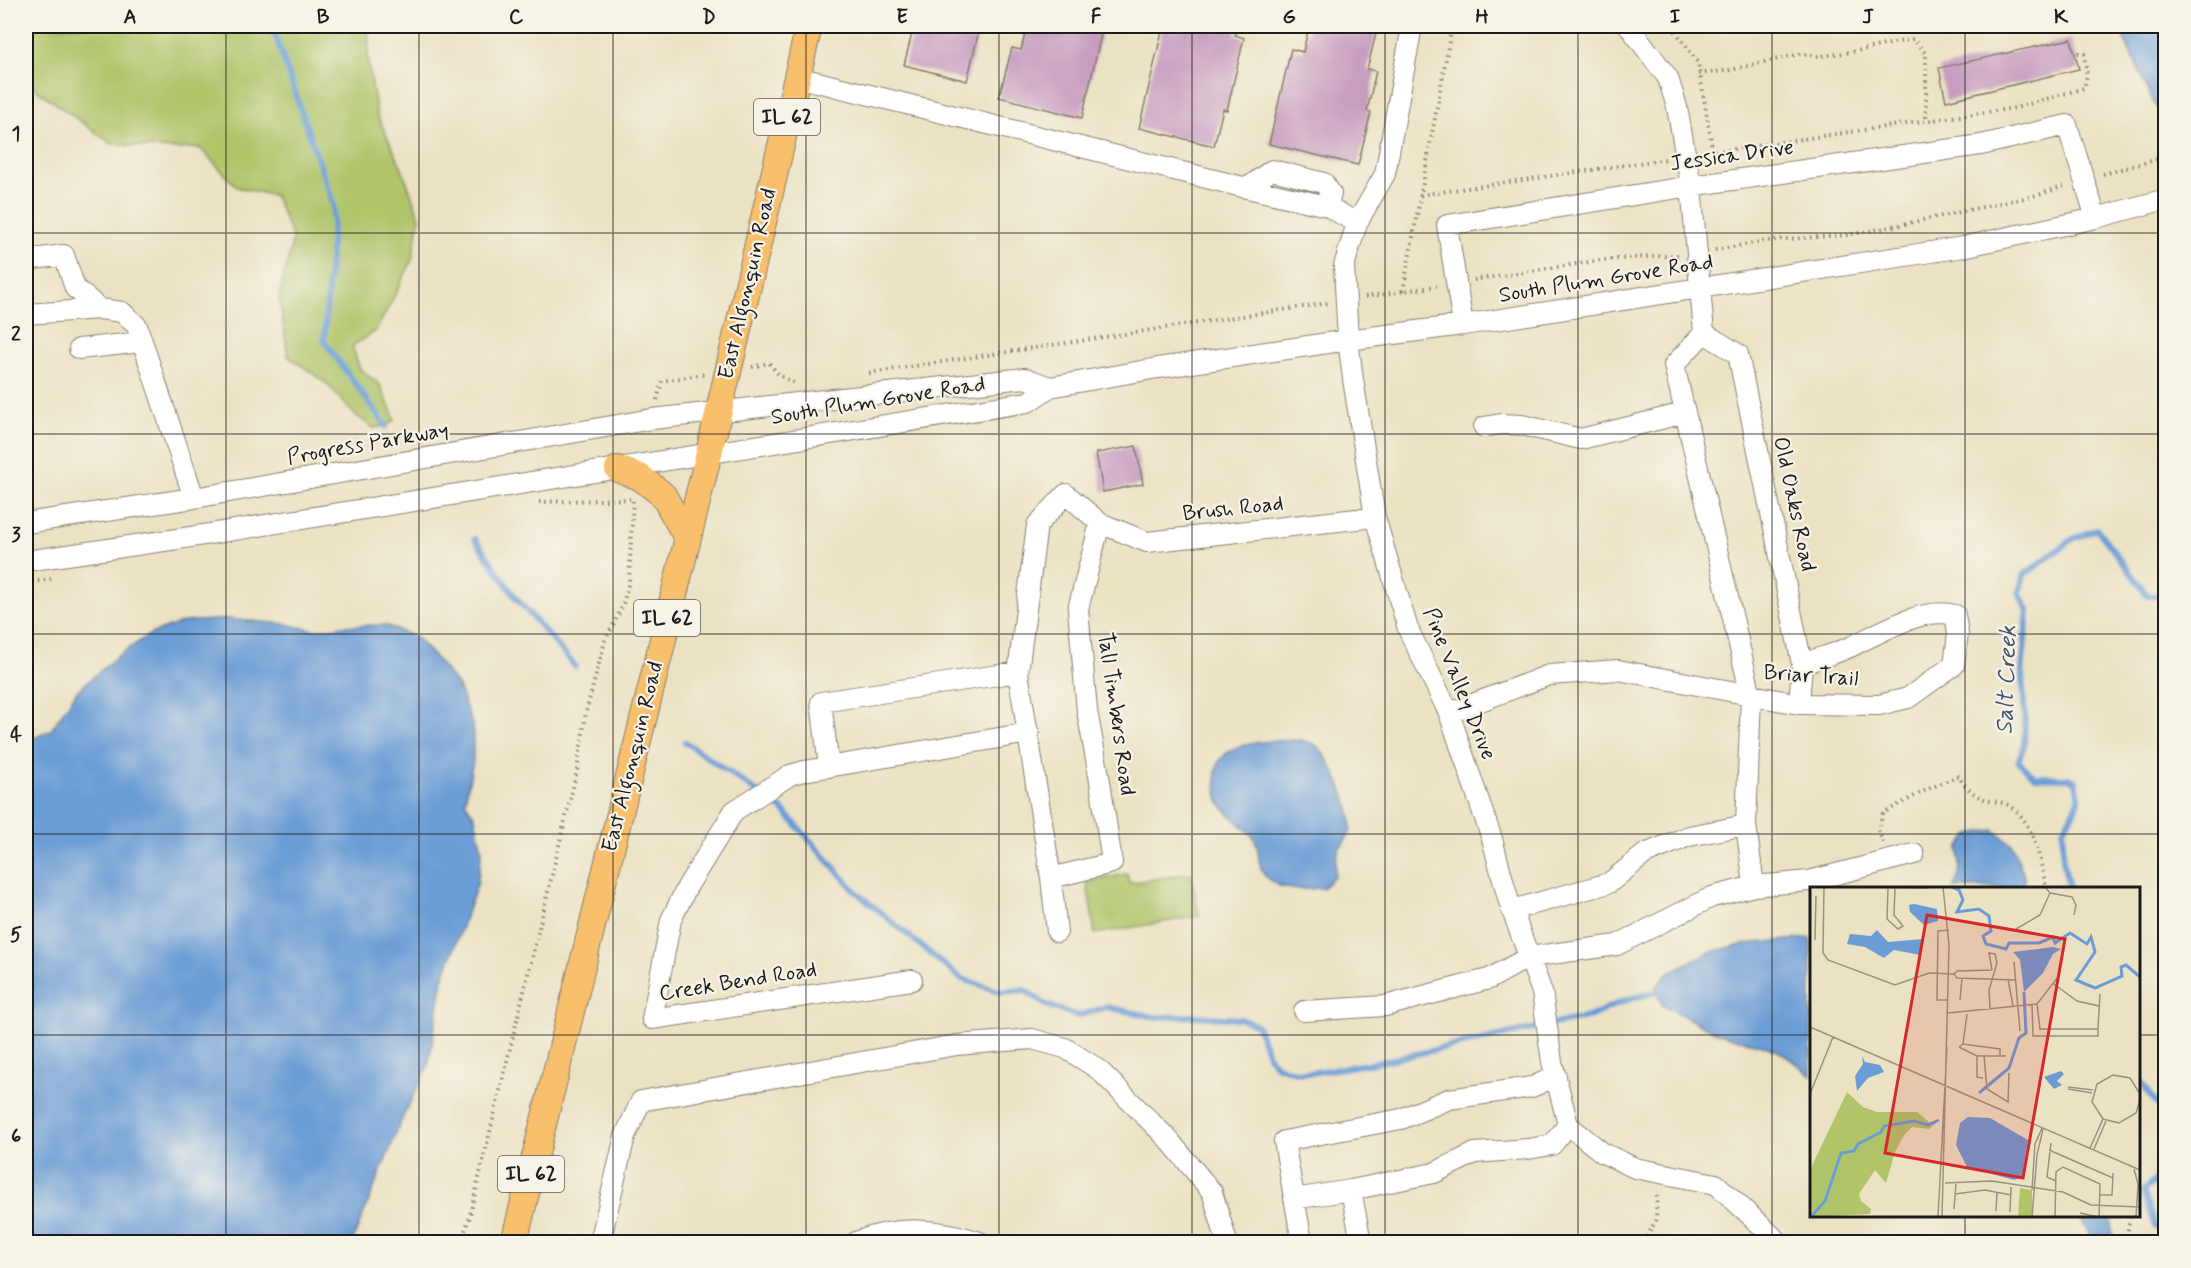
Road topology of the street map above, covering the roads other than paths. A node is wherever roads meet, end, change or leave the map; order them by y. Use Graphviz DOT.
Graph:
graph roads {
  1 [pos="809,26"];
  2 [pos="1412,26"];
  3 [pos="1629,26"];
  4 [pos="796,77"];
  5 [pos="1691,186"];
  6 [pos="2166,200"];
  7 [pos="2096,218"];
  8 [pos="1357,224"];
  9 [pos="26,260"];
  10 [pos="1699,288"];
  11 [pos="100,309"];
  12 [pos="26,315"];
  13 [pos="1463,326"];
  14 [pos="1704,333"];
  15 [pos="1348,340"];
  16 [pos="142,342"];
  17 [pos="79,349"];
  18 [pos="1050,387"];
  19 [pos="719,412"];
  20 [pos="1684,412"];
  21 [pos="1484,427"];
  22 [pos="709,453"];
  23 [pos="618,469"];
  24 [pos="194,498"];
  25 [pos="1376,517"];
  26 [pos="26,523"];
  27 [pos="1100,523"];
  28 [pos="687,538"];
  29 [pos="26,561"];
  30 [pos="1802,664"];
  31 [pos="1018,672"];
  32 [pos="1751,696"];
  33 [pos="1799,704"];
  34 [pos="1449,713"];
  35 [pos="1029,733"];
  36 [pos="830,766"];
  37 [pos="1746,825"];
  38 [pos="1914,854"];
  39 [pos="1051,878"];
  40 [pos="1754,886"];
  41 [pos="1512,910"];
  42 [pos="1057,932"];
  43 [pos="1530,957"];
  44 [pos="912,980"];
  45 [pos="1304,1011"];
  46 [pos="1554,1069"];
  47 [pos="1568,1125"];
  48 [pos="1352,1190"];
  49 [pos="1294,1199"];
  50 [pos="514,1242"];
  51 [pos="600,1242"];
  52 [pos="856,1242"];
  53 [pos="980,1242"];
  54 [pos="1227,1242"];
  55 [pos="1302,1242"];
  56 [pos="1360,1242"];
  57 [pos="1778,1242"];
  1 -- 4 [label="main road, East Algonquin Road / IL 62"];
  2 -- 8 [label="street, Pine Valley Drive"];
  3 -- 5 [label="street"];
  4 -- 8 [label="street"];
  4 -- 19 [label="main road, East Algonquin Road / IL 62"];
  5 -- 7 [label="street, Jessica Drive"];
  5 -- 10 [label="street"];
  5 -- 13 [label="street, Jessica Drive"];
  6 -- 7 [label="street, South Plum Grove Road"];
  7 -- 10 [label="street, South Plum Grove Road"];
  8 -- 15 [label="street, Pine Valley Drive"];
  9 -- 11 [label="street"];
  10 -- 13 [label="street, South Plum Grove Road"];
  10 -- 14 [label="street"];
  11 -- 12 [label="street"];
  11 -- 16 [label="street"];
  13 -- 15 [label="street, South Plum Grove Road"];
  14 -- 20 [label="street"];
  14 -- 30 [label="street, Old Oaks Road"];
  15 -- 18 [label="street, South Plum Grove Road"];
  15 -- 25 [label="street, Pine Valley Drive"];
  16 -- 17 [label="street"];
  16 -- 24 [label="street"];
  18 -- 19 [label="street, South Plum Grove Road"];
  18 -- 22 [label="street, South Plum Grove Road"];
  19 -- 22 [label="main road, East Algonquin Road / IL 62"];
  19 -- 24 [label="street, Progress Parkway"];
  20 -- 21 [label="street"];
  20 -- 32 [label="street"];
  22 -- 23 [label="street"];
  22 -- 28 [label="main road, East Algonquin Road / IL 62"];
  23 -- 28 [label="main road"];
  23 -- 29 [label="street"];
  24 -- 26 [label="street, Progress Parkway"];
  25 -- 27 [label="street, Brush Road"];
  25 -- 34 [label="street, Pine Valley Drive"];
  27 -- 31 [label="street"];
  27 -- 39 [label="street, Tall Timbers Road"];
  28 -- 50 [label="main road, East Algonquin Road / IL 62"];
  30 -- 33 [label="street, Old Oaks Road"];
  30 -- 33 [label="street, Briar Trail"];
  31 -- 35 [label="street"];
  31 -- 36 [label="street"];
  32 -- 33 [label="street, Briar Trail"];
  32 -- 34 [label="street, Briar Trail"];
  32 -- 37 [label="street"];
  34 -- 41 [label="street, Pine Valley Drive"];
  35 -- 36 [label="street, Creek Bend Road"];
  35 -- 39 [label="street"];
  36 -- 44 [label="street, Creek Bend Road"];
  37 -- 40 [label="street"];
  37 -- 41 [label="street"];
  38 -- 40 [label="street"];
  39 -- 42 [label="street"];
  40 -- 43 [label="street"];
  41 -- 43 [label="street, Pine Valley Drive"];
  43 -- 45 [label="street"];
  43 -- 46 [label="street, Pine Valley Drive"];
  46 -- 47 [label="street, Pine Valley Drive"];
  46 -- 49 [label="street"];
  47 -- 48 [label="street"];
  47 -- 57 [label="street"];
  48 -- 49 [label="street"];
  48 -- 56 [label="street"];
  49 -- 55 [label="street"];
  51 -- 54 [label="street"];
  52 -- 53 [label="street"];
}
